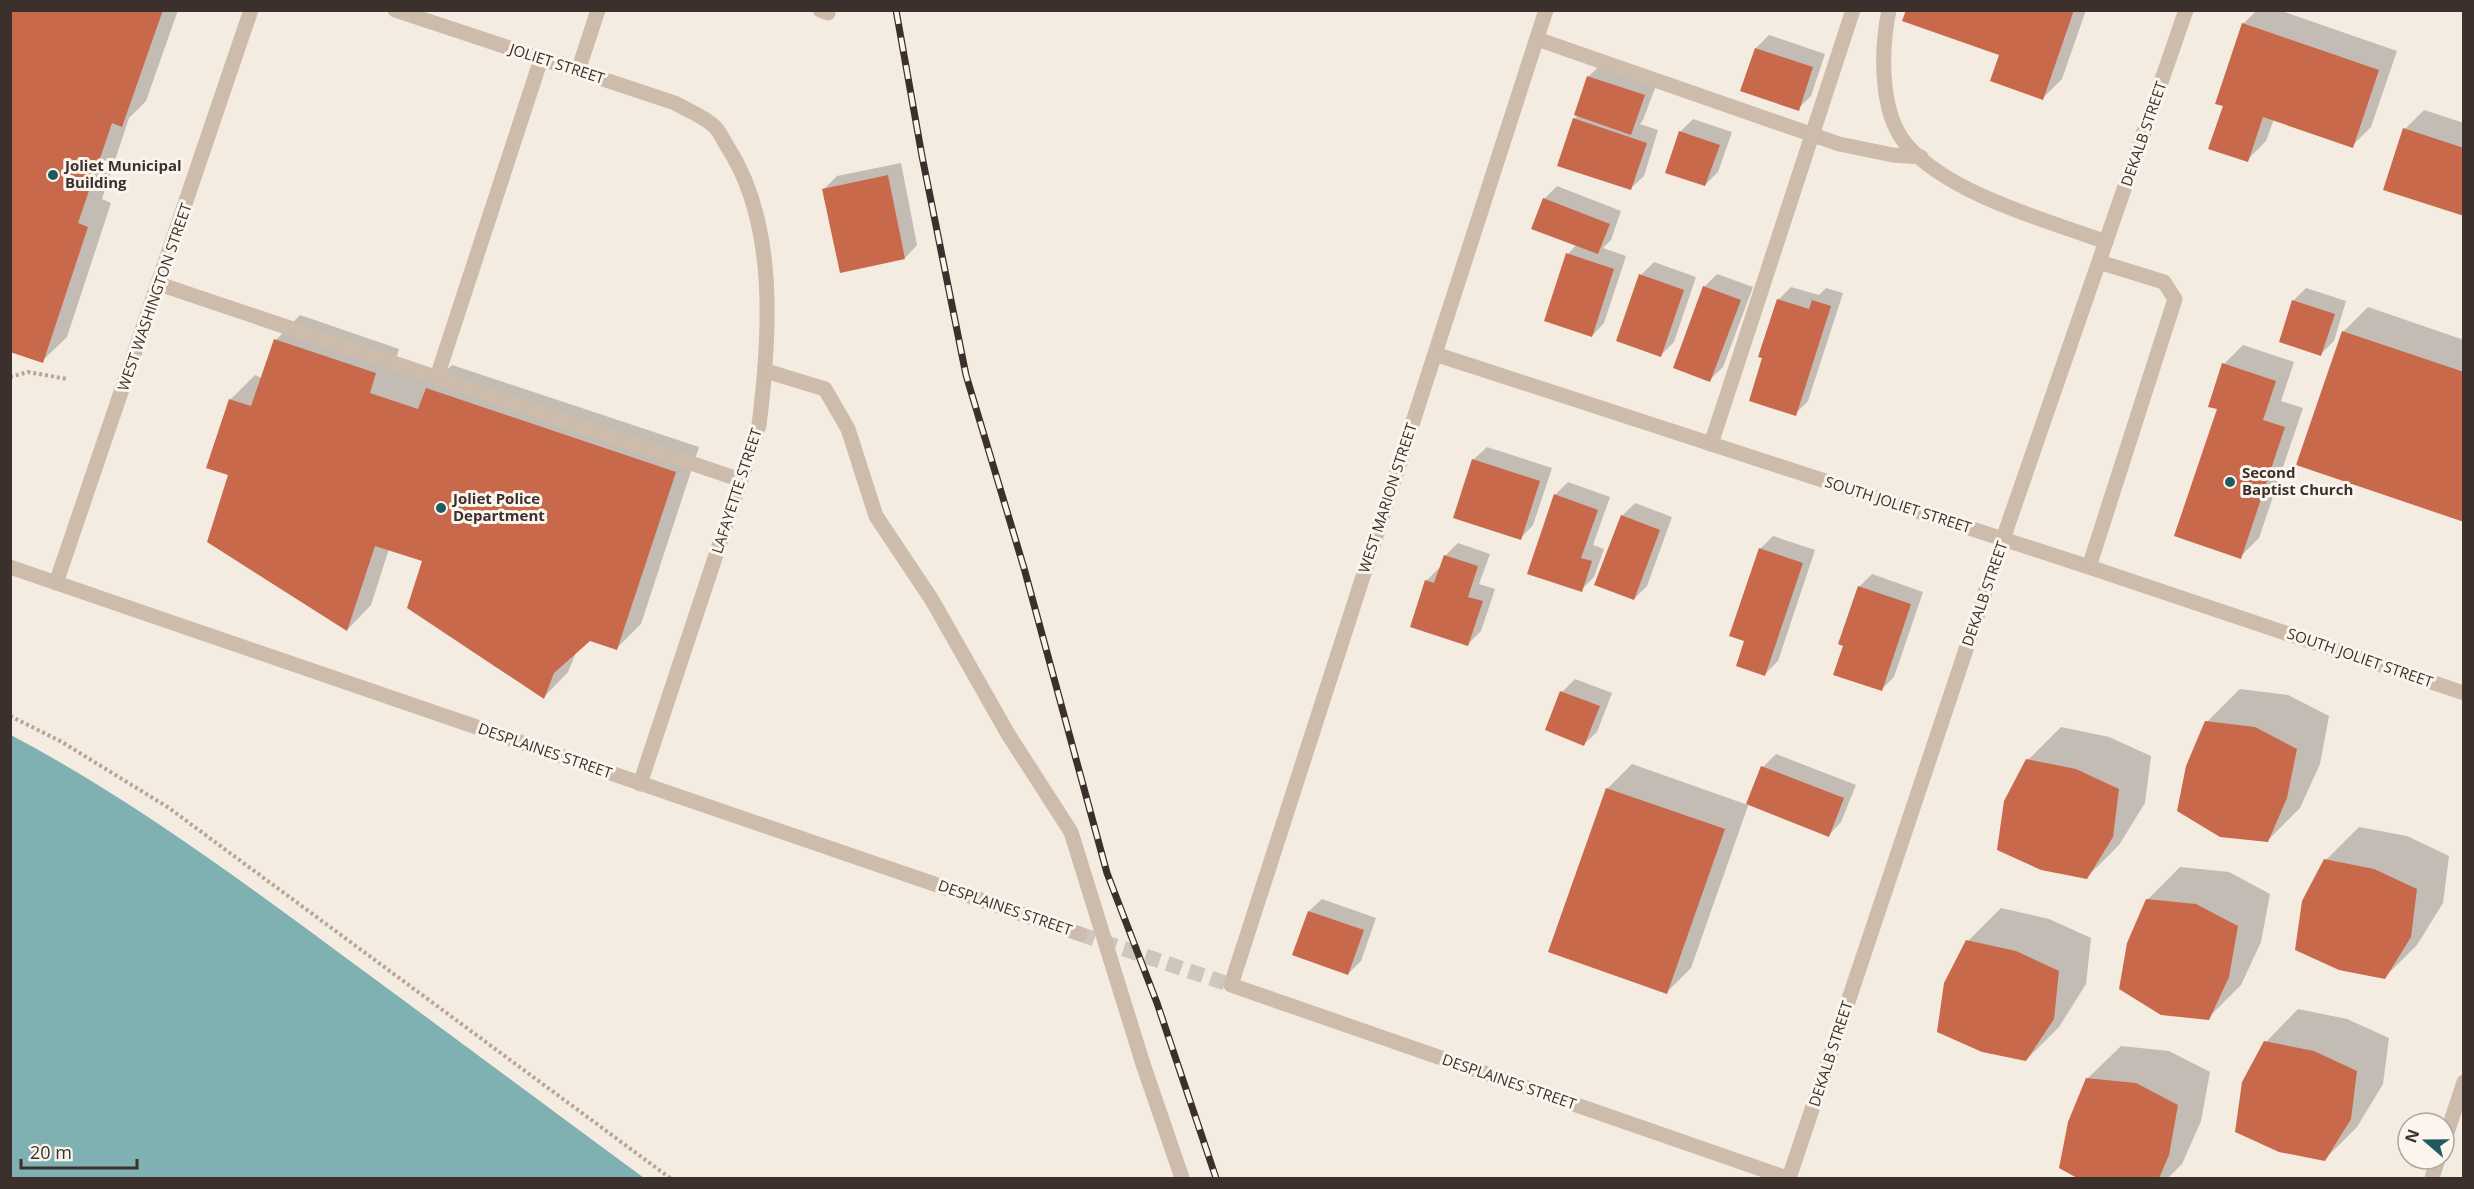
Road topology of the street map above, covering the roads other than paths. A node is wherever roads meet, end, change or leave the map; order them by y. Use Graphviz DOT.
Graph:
graph roads {
  1 [pos="251,10"];
  2 [pos="395,10"];
  3 [pos="598,10"];
  4 [pos="1546,10"];
  5 [pos="1853,10"];
  6 [pos="1889,10"];
  7 [pos="2186,10"];
  8 [pos="1537,39"];
  9 [pos="541,58"];
  10 [pos="578,71"];
  11 [pos="714,127"];
  12 [pos="1811,134"];
  13 [pos="1921,157"];
  14 [pos="2106,242"];
  15 [pos="2099,262"];
  16 [pos="159,284"];
  17 [pos="1435,354"];
  18 [pos="766,370"];
  19 [pos="437,377"];
  20 [pos="1711,444"];
  21 [pos="741,480"];
  22 [pos="2003,539"];
  23 [pos="10,567"];
  24 [pos="2089,567"];
  25 [pos="56,583"];
  26 [pos="2463,693"];
  27 [pos="640,784"];
  28 [pos="1080,934"];
  29 [pos="1231,985"];
  30 [pos="2463,1082"];
  31 [pos="2454,1111"];
  32 [pos="1182,1179"];
  33 [pos="1788,1179"];
  1 -- 16 [label="street, WEST WASHINGTON STREET"];
  2 -- 9 [label="street, JOLIET STREET"];
  3 -- 10 [label="street"];
  4 -- 8 [label="street, WEST MARION STREET"];
  5 -- 12 [label="street"];
  6 -- 13 [label="street"];
  7 -- 14 [label="street, DEKALB STREET"];
  8 -- 12 [label="street"];
  8 -- 17 [label="street, WEST MARION STREET"];
  9 -- 10 [label="street, JOLIET STREET"];
  9 -- 19 [label="street"];
  10 -- 11 [label="street, JOLIET STREET"];
  11 -- 18 [label="street, LAFAYETTE STREET"];
  12 -- 13 [label="street"];
  12 -- 20 [label="street"];
  13 -- 14 [label="street"];
  14 -- 15 [label="street, DEKALB STREET"];
  15 -- 22 [label="street, DEKALB STREET"];
  15 -- 24 [label="street"];
  16 -- 19 [label="street"];
  16 -- 25 [label="street, WEST WASHINGTON STREET"];
  17 -- 20 [label="street, SOUTH JOLIET STREET"];
  17 -- 29 [label="street, WEST MARION STREET"];
  18 -- 21 [label="street, LAFAYETTE STREET"];
  18 -- 32 [label="street"];
  19 -- 21 [label="street"];
  20 -- 22 [label="street, SOUTH JOLIET STREET"];
  21 -- 27 [label="street, LAFAYETTE STREET"];
  22 -- 24 [label="street, SOUTH JOLIET STREET"];
  22 -- 33 [label="street, DEKALB STREET"];
  23 -- 25 [label="street, DESPLAINES STREET"];
  24 -- 26 [label="street, SOUTH JOLIET STREET"];
  25 -- 27 [label="street, DESPLAINES STREET"];
  27 -- 28 [label="street, DESPLAINES STREET"];
  29 -- 33 [label="street, DESPLAINES STREET"];
  30 -- 31 [label="street"];
}
